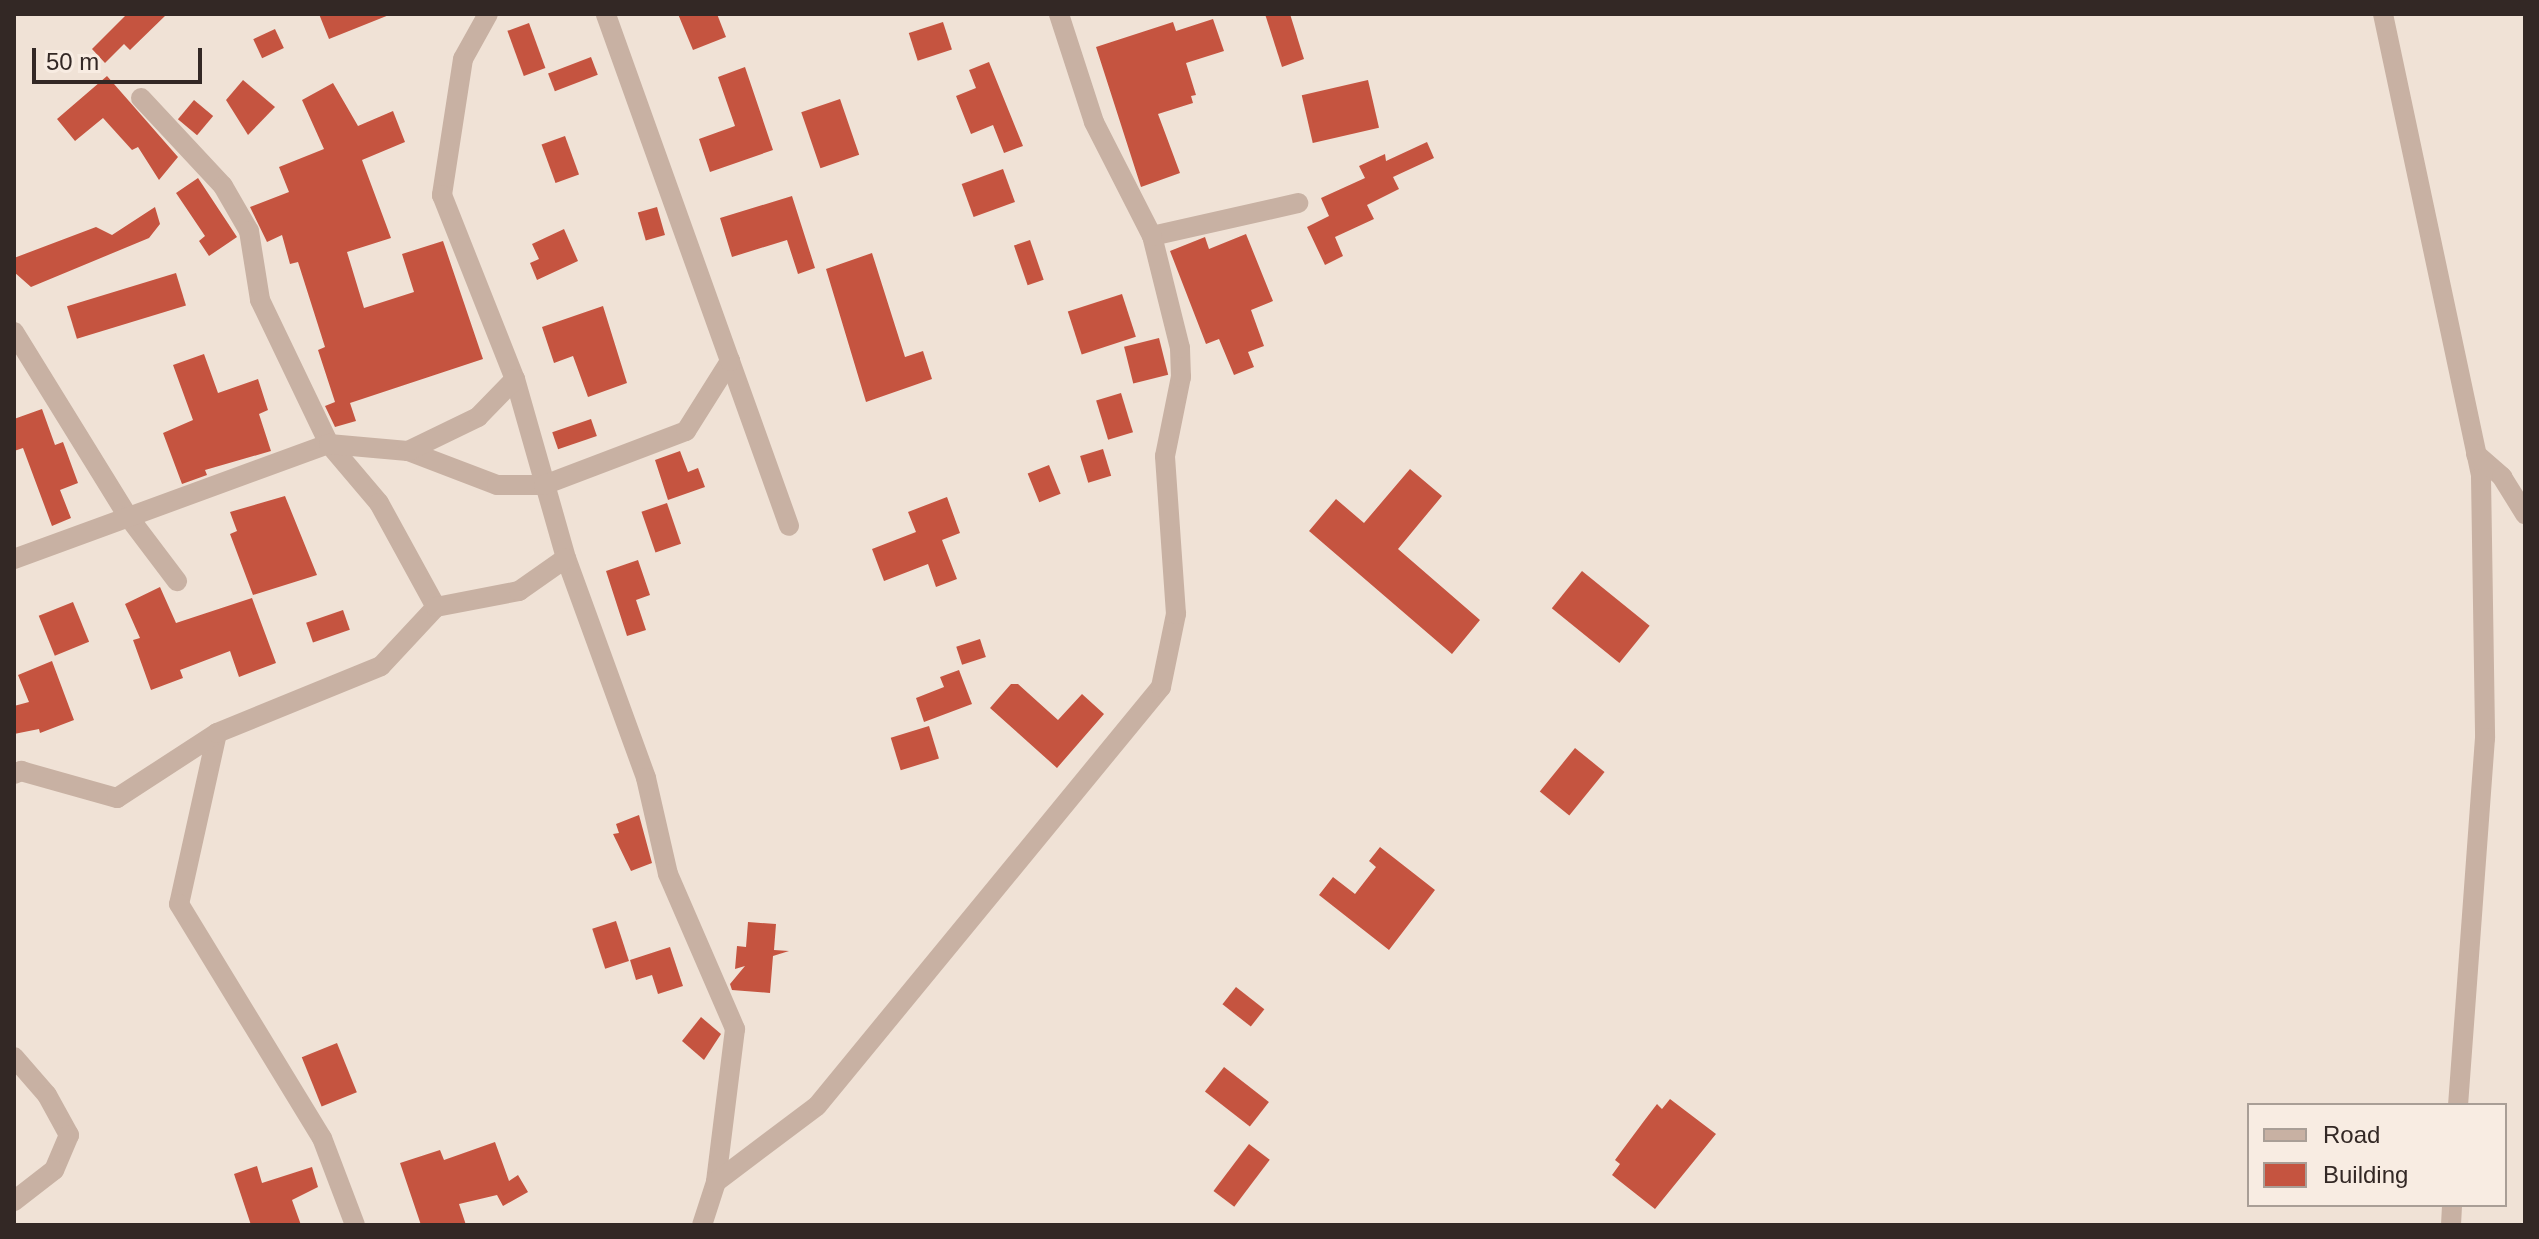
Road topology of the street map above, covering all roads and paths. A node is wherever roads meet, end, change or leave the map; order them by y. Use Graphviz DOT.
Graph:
graph roads {
  1 [pos="488,14"];
  2 [pos="606,14"];
  3 [pos="1059,14"];
  4 [pos="2383,14"];
  5 [pos="141,98"];
  6 [pos="1298,203"];
  7 [pos="1152,236"];
  8 [pos="14,332"];
  9 [pos="730,361"];
  10 [pos="515,379"];
  11 [pos="329,444"];
  12 [pos="408,451"];
  13 [pos="2476,454"];
  14 [pos="544,485"];
  15 [pos="2525,514"];
  16 [pos="127,515"];
  17 [pos="789,526"];
  18 [pos="566,558"];
  19 [pos="14,559"];
  20 [pos="177,581"];
  21 [pos="436,607"];
  22 [pos="217,733"];
  23 [pos="14,774"];
  24 [pos="14,1057"];
  25 [pos="2458,1103"];
  26 [pos="716,1182"];
  27 [pos="14,1201"];
  28 [pos="355,1225"];
  29 [pos="702,1225"];
  1 -- 10 [label="street"];
  2 -- 9 [label="street"];
  3 -- 7 [label="street"];
  4 -- 13 [label="street"];
  5 -- 11 [label="street"];
  6 -- 7 [label="street"];
  7 -- 26 [label="street"];
  8 -- 16 [label="street"];
  9 -- 14 [label="street"];
  9 -- 17 [label="street"];
  10 -- 12 [label="street"];
  10 -- 14 [label="street"];
  11 -- 12 [label="street"];
  11 -- 16 [label="street"];
  11 -- 21 [label="street"];
  12 -- 14 [label="street"];
  13 -- 15 [label="street"];
  13 -- 25 [label="street"];
  14 -- 18 [label="street"];
  16 -- 19 [label="street"];
  16 -- 20 [label="street"];
  18 -- 21 [label="street"];
  18 -- 26 [label="street"];
  21 -- 22 [label="street"];
  22 -- 23 [label="street"];
  22 -- 28 [label="street"];
  24 -- 27 [label="street"];
  26 -- 29 [label="street"];
}
